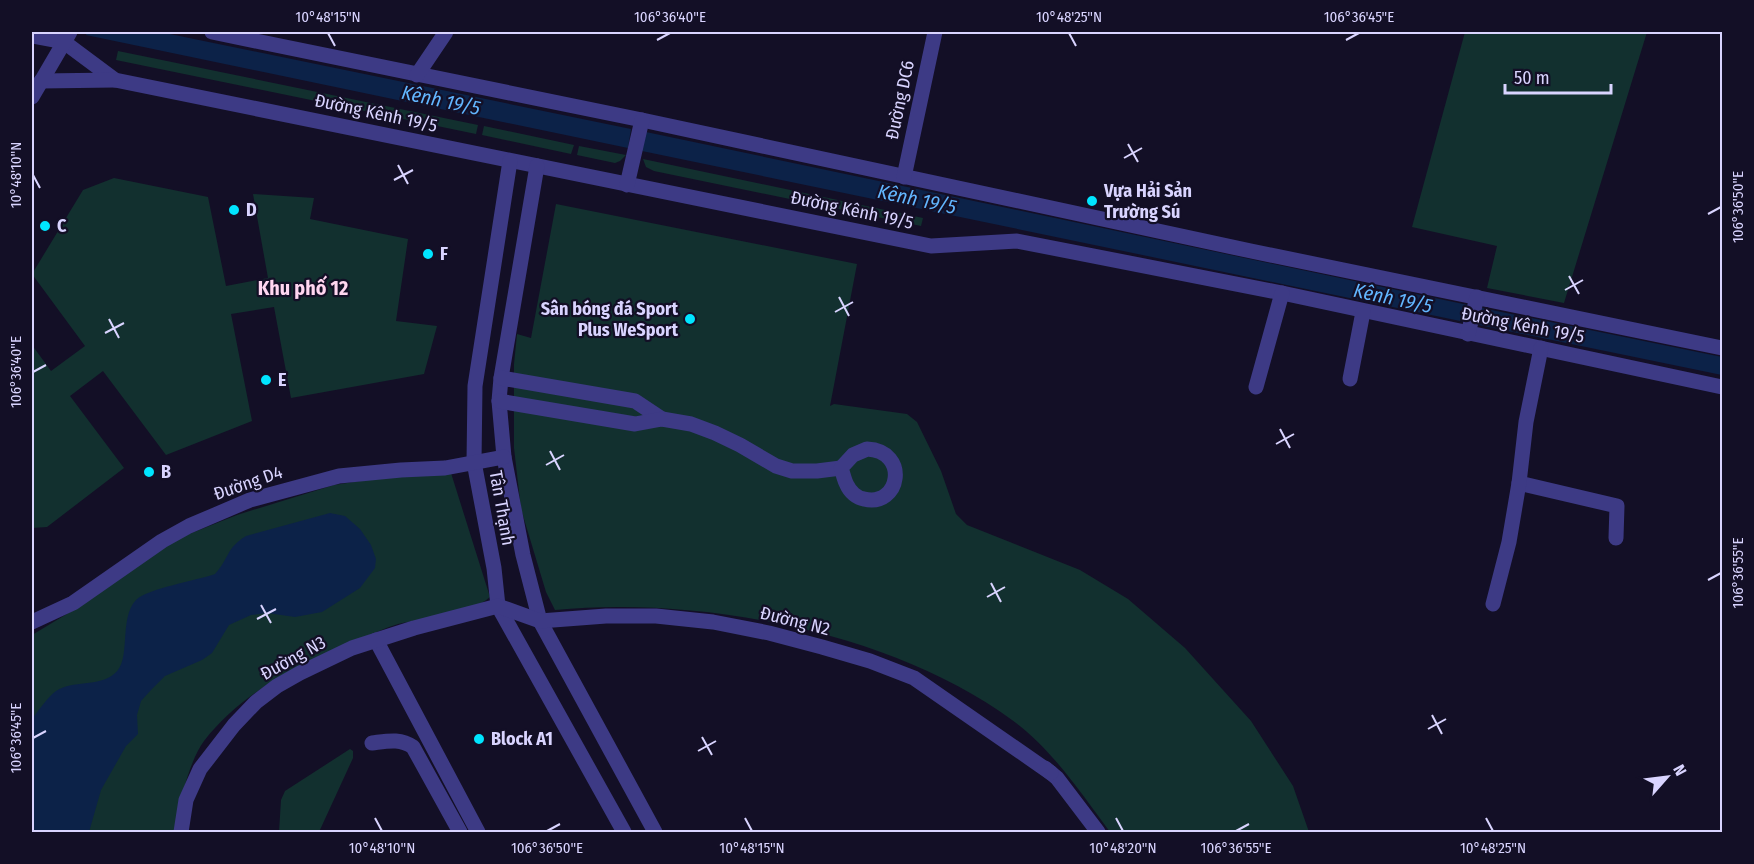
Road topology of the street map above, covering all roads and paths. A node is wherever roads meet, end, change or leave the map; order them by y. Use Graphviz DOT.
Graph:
graph roads {
  1 [pos="212,32"];
  2 [pos="446,32"];
  3 [pos="935,32"];
  4 [pos="68,35"];
  5 [pos="249,35"];
  6 [pos="32,36"];
  7 [pos="417,75"];
  8 [pos="115,80"];
  9 [pos="41,81"];
  10 [pos="32,97"];
  11 [pos="640,126"];
  12 [pos="510,160"];
  13 [pos="537,166"];
  14 [pos="904,177"];
  15 [pos="627,184"];
  16 [pos="1282,293"];
  17 [pos="1475,302"];
  18 [pos="1363,312"];
  19 [pos="1469,329"];
  20 [pos="1541,348"];
  21 [pos="1722,348"];
  22 [pos="501,378"];
  23 [pos="1350,379"];
  24 [pos="1256,387"];
  25 [pos="1722,387"];
  26 [pos="499,401"];
  27 [pos="662,419"];
  28 [pos="504,457"];
  29 [pos="474,462"];
  30 [pos="841,468"];
  31 [pos="1519,483"];
  32 [pos="1616,538"];
  33 [pos="1493,604"];
  34 [pos="498,606"];
  35 [pos="540,621"];
  36 [pos="32,622"];
  37 [pos="376,640"];
  38 [pos="372,743"];
  39 [pos="181,832"];
  40 [pos="460,832"];
  41 [pos="478,832"];
  42 [pos="624,832"];
  43 [pos="655,832"];
  44 [pos="1098,832"];
  1 -- 5 [label="street, Đường Kênh 19/5"];
  2 -- 7 [label="street"];
  3 -- 14 [label="street, Đường DC6"];
  4 -- 6 [label="street"];
  4 -- 8 [label="street, Đường Kênh 19/5"];
  4 -- 9 [label="street"];
  5 -- 7 [label="street, Đường Kênh 19/5"];
  7 -- 11 [label="street, Đường Kênh 19/5"];
  8 -- 9 [label="street, Đường Kênh 19/5"];
  8 -- 12 [label="street, Đường Kênh 19/5"];
  9 -- 10 [label="street"];
  11 -- 14 [label="street, Đường Kênh 19/5"];
  11 -- 15 [label="street"];
  12 -- 13 [label="street, Đường Kênh 19/5"];
  12 -- 29 [label="street, Tân Thạnh"];
  13 -- 15 [label="street, Đường Kênh 19/5"];
  13 -- 22 [label="street, Tân Thạnh"];
  14 -- 17 [label="street, Đường Kênh 19/5"];
  15 -- 16 [label="street, Đường Kênh 19/5"];
  16 -- 18 [label="street, Đường Kênh 19/5"];
  16 -- 24 [label="street"];
  17 -- 19 [label="street"];
  17 -- 21 [label="street, Đường Kênh 19/5"];
  18 -- 19 [label="street, Đường Kênh 19/5"];
  18 -- 23 [label="street"];
  19 -- 20 [label="street, Đường Kênh 19/5"];
  20 -- 25 [label="street, Đường Kênh 19/5"];
  20 -- 31 [label="street"];
  22 -- 26 [label="street, Tân Thạnh"];
  22 -- 27 [label="street"];
  26 -- 27 [label="street"];
  26 -- 28 [label="street, Tân Thạnh"];
  27 -- 30 [label="street"];
  28 -- 29 [label="street, Đường D4"];
  28 -- 35 [label="street, Tân Thạnh"];
  29 -- 34 [label="street, Tân Thạnh"];
  29 -- 36 [label="street, Đường D4"];
  31 -- 32 [label="street"];
  31 -- 33 [label="street"];
  34 -- 35 [label="street, Đường N2"];
  34 -- 37 [label="street, Đường N3"];
  34 -- 42 [label="street, Tân Thạnh"];
  35 -- 43 [label="street, Tân Thạnh"];
  35 -- 44 [label="street, Đường N2"];
  37 -- 39 [label="street, Đường N3"];
  37 -- 41 [label="street"];
  38 -- 40 [label="street"];
}
